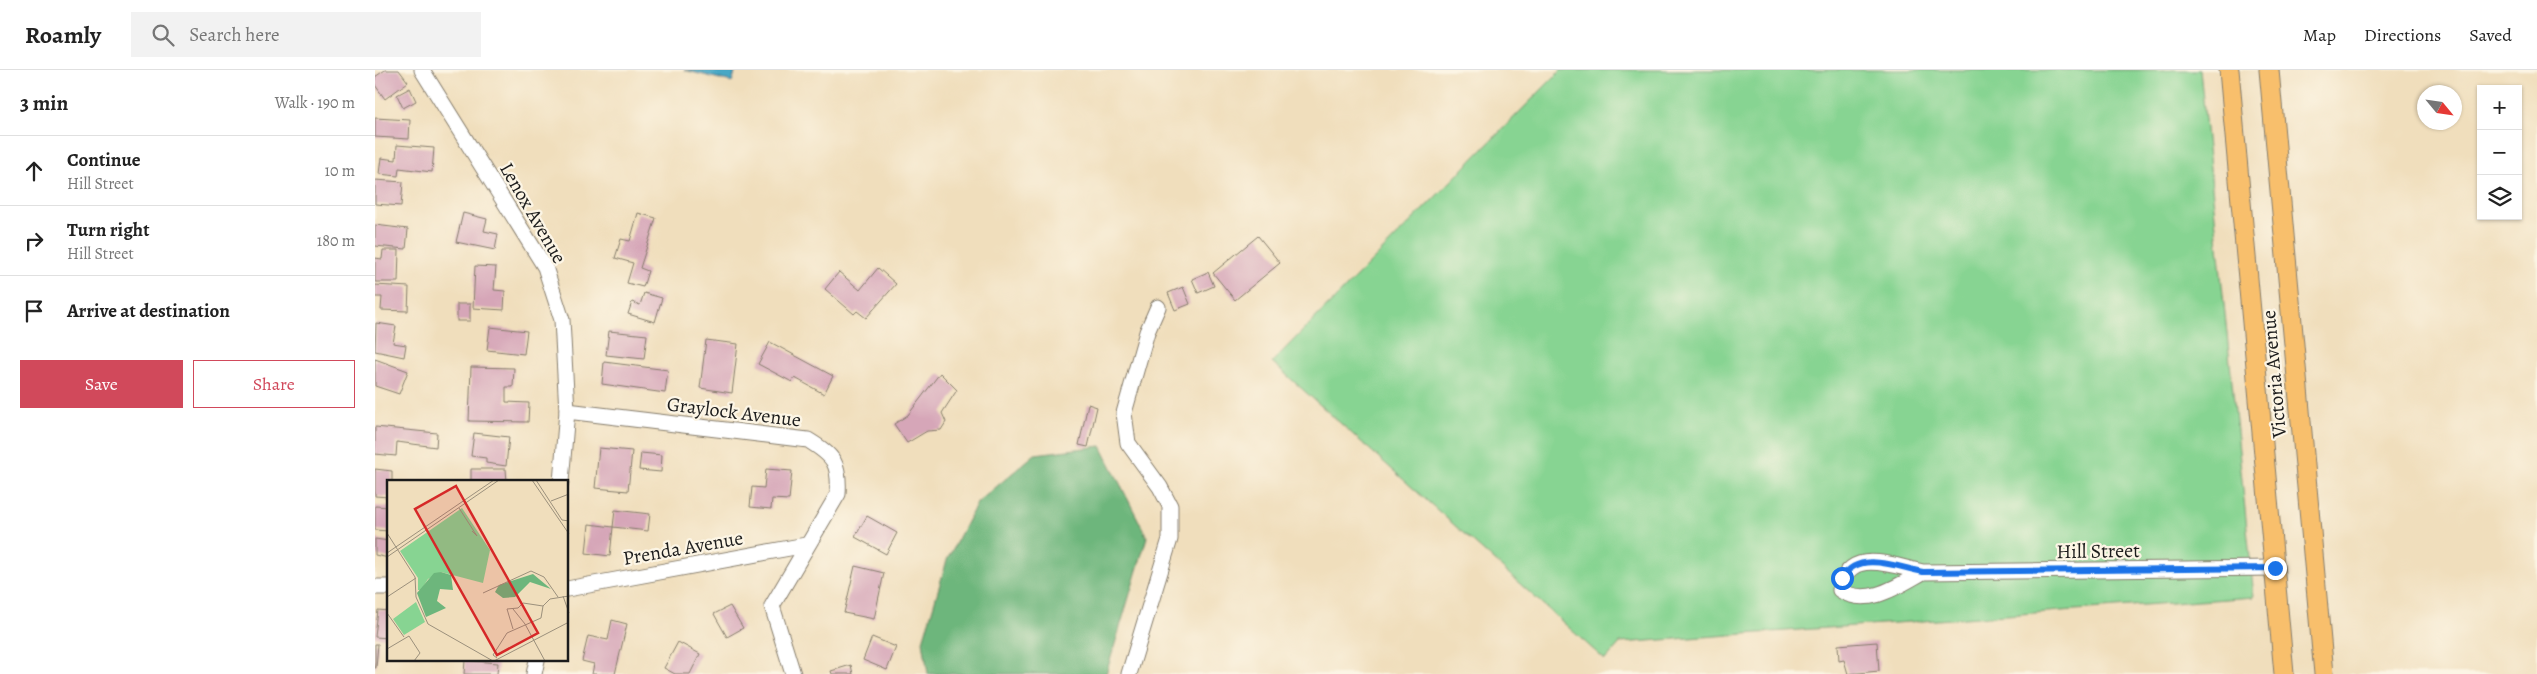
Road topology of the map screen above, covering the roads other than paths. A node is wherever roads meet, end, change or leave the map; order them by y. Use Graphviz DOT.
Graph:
graph roads {
  1 [pos="422,70"];
  2 [pos="2229,70"];
  3 [pos="2269,70"];
  4 [pos="1158,307"];
  5 [pos="567,411"];
  6 [pos="561,480"];
  7 [pos="806,546"];
  8 [pos="2275,568"];
  9 [pos="1923,572"];
  10 [pos="569,589"];
  11 [pos="793,674"];
  12 [pos="1129,674"];
  13 [pos="2284,674"];
  14 [pos="2324,674"];
  1 -- 5 [label="street, Lenox Avenue"];
  2 -- 8 [label="main road, Victoria Avenue"];
  3 -- 14 [label="main road, Victoria Avenue"];
  4 -- 12 [label="street"];
  5 -- 6 [label="street, Lenox Avenue"];
  5 -- 7 [label="street, Graylock Avenue"];
  7 -- 10 [label="street, Prenda Avenue"];
  7 -- 11 [label="street, Graylock Avenue"];
  8 -- 9 [label="street, Hill Street"];
  8 -- 13 [label="main road, Victoria Avenue"];
  9 -- 9 [label="street, Hill Street"];
}
